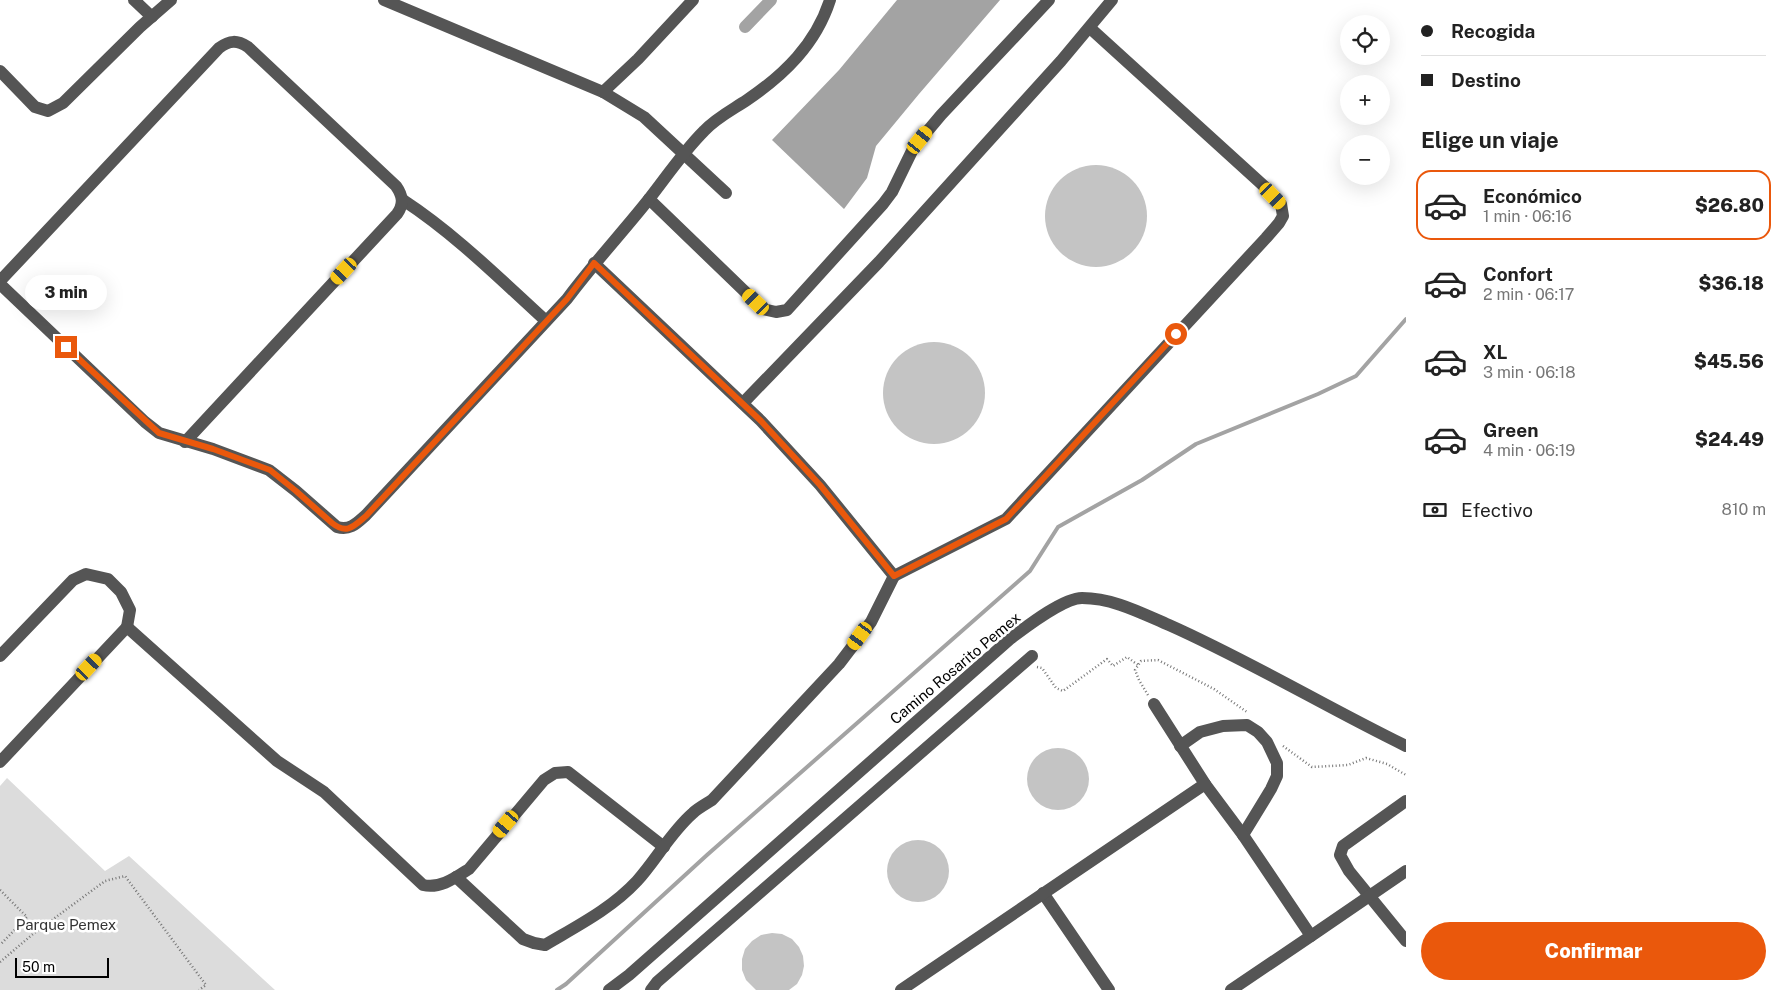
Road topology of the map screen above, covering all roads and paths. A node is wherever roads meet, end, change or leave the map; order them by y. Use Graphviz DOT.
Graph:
graph roads {
  1 [pos="134,0"];
  2 [pos="171,0"];
  3 [pos="384,0"];
  4 [pos="693,0"];
  5 [pos="830,0"];
  6 [pos="1049,0"];
  7 [pos="1112,0"];
  8 [pos="152,17"];
  9 [pos="1090,28"];
  10 [pos="0,70"];
  11 [pos="603,92"];
  12 [pos="683,152"];
  13 [pos="726,193"];
  14 [pos="650,198"];
  15 [pos="403,200"];
  16 [pos="594,263"];
  17 [pos="0,282"];
  18 [pos="546,321"];
  19 [pos="743,403"];
  20 [pos="185,442"];
  21 [pos="894,576"];
  22 [pos="127,627"];
  23 [pos="0,656"];
  24 [pos="1028,659"];
  25 [pos="1138,665"];
  26 [pos="1154,704"];
  27 [pos="1405,744"];
  28 [pos="1180,746"];
  29 [pos="0,762"];
  30 [pos="1205,784"];
  31 [pos="1406,801"];
  32 [pos="1243,835"];
  33 [pos="664,847"];
  34 [pos="1406,871"];
  35 [pos="456,877"];
  36 [pos="0,890"];
  37 [pos="1044,893"];
  38 [pos="1370,895"];
  39 [pos="1311,936"];
  40 [pos="1406,941"];
  41 [pos="0,945"];
  42 [pos="0,962"];
  43 [pos="199,990"];
  44 [pos="609,990"];
  45 [pos="652,990"];
  46 [pos="901,990"];
  47 [pos="1109,990"];
  48 [pos="1231,990"];
  1 -- 8 [label="street"];
  2 -- 8 [label="street"];
  3 -- 11 [label="street"];
  4 -- 11 [label="street"];
  5 -- 12 [label="street"];
  6 -- 14 [label="street"];
  7 -- 9 [label="street"];
  8 -- 10 [label="street"];
  9 -- 19 [label="street"];
  9 -- 21 [label="street"];
  11 -- 12 [label="street"];
  12 -- 13 [label="street"];
  12 -- 14 [label="street"];
  14 -- 16 [label="street"];
  15 -- 17 [label="street"];
  15 -- 18 [label="street"];
  15 -- 20 [label="street"];
  16 -- 18 [label="street"];
  16 -- 19 [label="street"];
  17 -- 20 [label="street"];
  18 -- 20 [label="street"];
  19 -- 21 [label="street"];
  21 -- 33 [label="street"];
  22 -- 23 [label="street"];
  22 -- 29 [label="street"];
  22 -- 35 [label="street"];
  24 -- 25 [label="path"];
  24 -- 45 [label="street"];
  26 -- 28 [label="street"];
  27 -- 44 [label="street, Camino Rosarito Pemex"];
  28 -- 30 [label="street"];
  28 -- 32 [label="street"];
  30 -- 32 [label="street"];
  30 -- 37 [label="street"];
  31 -- 38 [label="street"];
  32 -- 39 [label="street"];
  33 -- 35 [label="street"];
  33 -- 35 [label="street"];
  34 -- 38 [label="street"];
  36 -- 41 [label="path"];
  37 -- 46 [label="street"];
  37 -- 47 [label="street"];
  38 -- 39 [label="street"];
  38 -- 40 [label="street"];
  39 -- 48 [label="street"];
  42 -- 43 [label="path"];
}
